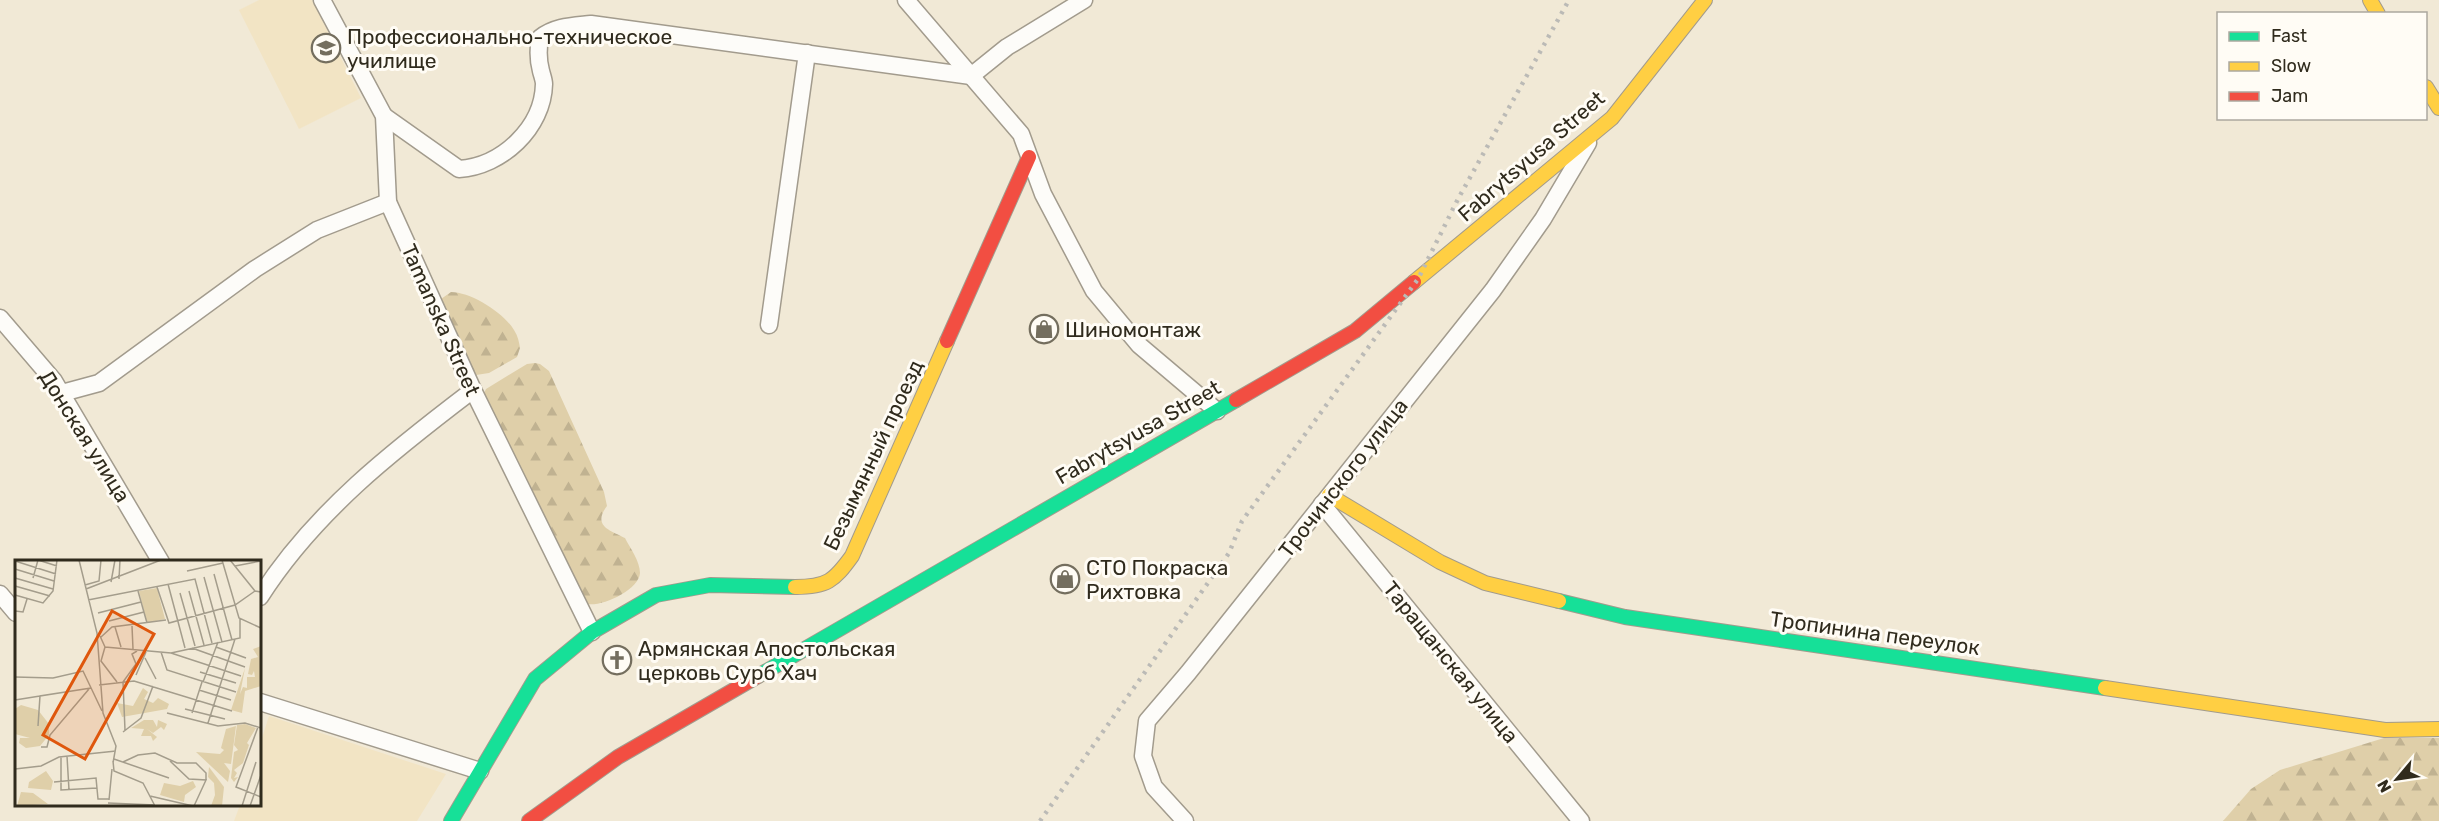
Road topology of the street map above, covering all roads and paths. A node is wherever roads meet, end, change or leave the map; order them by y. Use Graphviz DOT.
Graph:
graph roads {
  1 [pos="322,0"];
  2 [pos="336,0"];
  3 [pos="906,0"];
  4 [pos="1084,0"];
  5 [pos="1705,0"];
  6 [pos="338,30"];
  7 [pos="807,53"];
  8 [pos="971,76"];
  9 [pos="2427,89"];
  10 [pos="2439,108"];
  11 [pos="384,116"];
  12 [pos="1593,134"];
  13 [pos="1029,158"];
  14 [pos="388,202"];
  15 [pos="0,318"];
  16 [pos="769,324"];
  17 [pos="473,390"];
  18 [pos="62,393"];
  19 [pos="1217,411"];
  20 [pos="1326,500"];
  21 [pos="159,560"];
  22 [pos="0,594"];
  23 [pos="261,595"];
  24 [pos="15,612"];
  25 [pos="592,632"];
  26 [pos="261,702"];
  27 [pos="2439,729"];
  28 [pos="480,771"];
  29 [pos="451,821"];
  30 [pos="529,821"];
  31 [pos="1185,821"];
  32 [pos="1581,821"];
  1 -- 6 [label="street, Tamanska Street"];
  2 -- 6 [label="street"];
  3 -- 8 [label="street"];
  4 -- 8 [label="street"];
  5 -- 12 [label="street, Fabrytsyusa Street"];
  6 -- 11 [label="street, Tamanska Street"];
  7 -- 8 [label="street"];
  7 -- 11 [label="street"];
  7 -- 16 [label="street"];
  8 -- 13 [label="street"];
  9 -- 10 [label="street"];
  11 -- 14 [label="street, Tamanska Street"];
  12 -- 19 [label="street, Fabrytsyusa Street"];
  12 -- 20 [label="street, Трочинского улица"];
  13 -- 19 [label="street"];
  13 -- 25 [label="street, Безымянный проезд"];
  14 -- 17 [label="street, Tamanska Street"];
  14 -- 18 [label="street"];
  15 -- 18 [label="street, Донская улица"];
  17 -- 23 [label="street"];
  17 -- 25 [label="street, Tamanska Street"];
  18 -- 21 [label="street, Донская улица"];
  19 -- 30 [label="street, Fabrytsyusa Street"];
  20 -- 27 [label="street, Тропинина переулок"];
  20 -- 31 [label="street, Трочинского улица"];
  20 -- 32 [label="street, Таращанская улица"];
  22 -- 24 [label="street"];
  25 -- 28 [label="street, Безымянный проезд"];
  26 -- 28 [label="street"];
  28 -- 29 [label="street, Безымянный проезд"];
}
